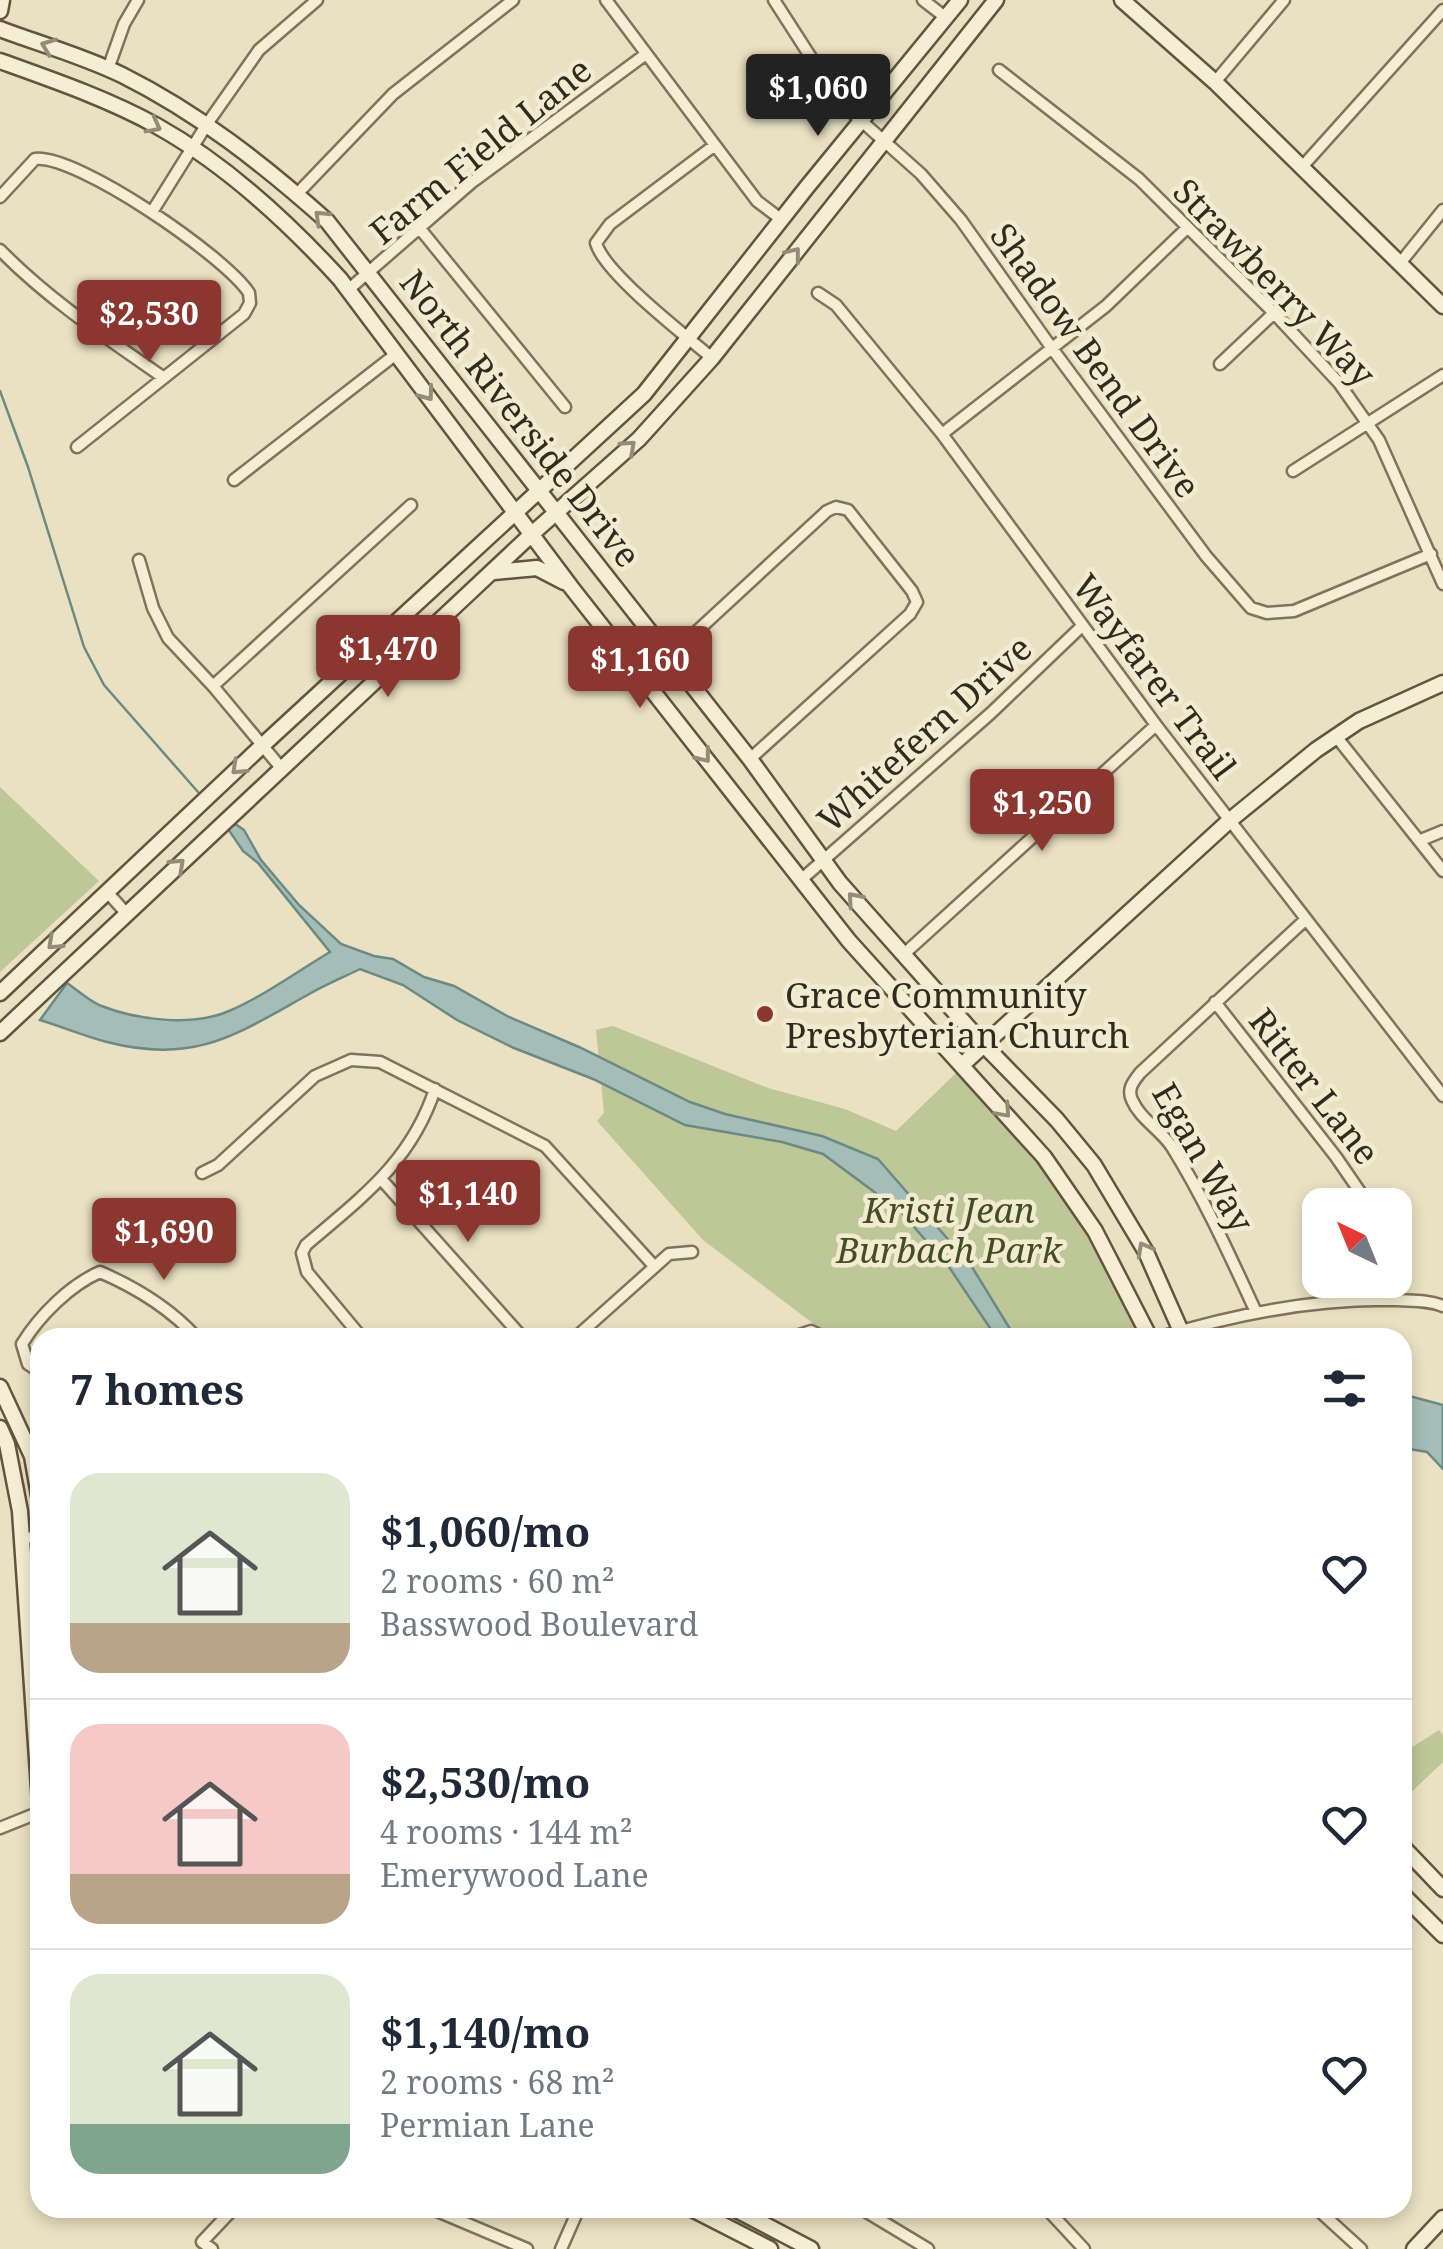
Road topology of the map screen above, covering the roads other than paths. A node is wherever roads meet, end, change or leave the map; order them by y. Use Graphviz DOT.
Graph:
graph roads {
  1 [pos="2,0"];
  2 [pos="138,0"];
  3 [pos="317,0"];
  4 [pos="513,0"];
  5 [pos="606,0"];
  6 [pos="774,0"];
  7 [pos="923,0"];
  8 [pos="960,0"];
  9 [pos="996,0"];
  10 [pos="1122,0"];
  11 [pos="1284,0"];
  12 [pos="1443,10"];
  13 [pos="0,11"];
  14 [pos="945,17"];
  15 [pos="0,29"];
  16 [pos="646,54"];
  17 [pos="0,61"];
  18 [pos="108,69"];
  19 [pos="999,70"];
  20 [pos="1215,82"];
  21 [pos="862,121"];
  22 [pos="206,124"];
  23 [pos="884,139"];
  24 [pos="715,145"];
  25 [pos="192,148"];
  26 [pos="1302,167"];
  27 [pos="297,194"];
  28 [pos="0,197"];
  29 [pos="1443,210"];
  30 [pos="152,212"];
  31 [pos="782,220"];
  32 [pos="1187,228"];
  33 [pos="420,230"];
  34 [pos="0,250"];
  35 [pos="1401,262"];
  36 [pos="370,272"];
  37 [pos="348,290"];
  38 [pos="818,293"];
  39 [pos="1443,306"];
  40 [pos="1274,312"];
  41 [pos="689,338"];
  42 [pos="1050,347"];
  43 [pos="396,354"];
  44 [pos="712,358"];
  45 [pos="1220,364"];
  46 [pos="1443,374"];
  47 [pos="164,378"];
  48 [pos="564,407"];
  49 [pos="1369,423"];
  50 [pos="942,434"];
  51 [pos="78,446"];
  52 [pos="1293,471"];
  53 [pos="234,480"];
  54 [pos="540,491"];
  55 [pos="412,506"];
  56 [pos="516,512"];
  57 [pos="556,512"];
  58 [pos="533,533"];
  59 [pos="1431,554"];
  60 [pos="139,560"];
  61 [pos="493,572"];
  62 [pos="1443,584"];
  63 [pos="571,587"];
  64 [pos="1082,626"];
  65 [pos="669,657"];
  66 [pos="1443,683"];
  67 [pos="213,686"];
  68 [pos="1156,724"];
  69 [pos="1335,736"];
  70 [pos="264,744"];
  71 [pos="750,759"];
  72 [pos="282,769"];
  73 [pos="1229,821"];
  74 [pos="1443,831"];
  75 [pos="1421,840"];
  76 [pos="824,861"];
  77 [pos="1443,870"];
  78 [pos="802,879"];
  79 [pos="108,893"];
  80 [pos="126,913"];
  81 [pos="1305,920"];
  82 [pos="902,954"];
  83 [pos="0,993"];
  84 [pos="1215,1002"];
  85 [pos="0,1034"];
  86 [pos="984,1045"];
  87 [pos="962,1065"];
  88 [pos="436,1089"];
  89 [pos="1443,1096"];
  90 [pos="202,1172"];
  91 [pos="382,1180"];
  92 [pos="1357,1188"];
  93 [pos="692,1252"];
  94 [pos="654,1266"];
  95 [pos="1384,1300"];
  96 [pos="1443,1306"];
  97 [pos="1256,1312"];
  98 [pos="33,1328"];
  99 [pos="186,1328"];
  100 [pos="354,1328"];
  101 [pos="514,1328"];
  102 [pos="586,1328"];
  103 [pos="1149,1328"];
  104 [pos="1181,1328"];
  105 [pos="1200,1328"];
  106 [pos="30,1331"];
  107 [pos="30,1365"];
  108 [pos="0,1386"];
  109 [pos="0,1428"];
  110 [pos="30,1452"];
  111 [pos="21,1538"];
  112 [pos="30,1538"];
  113 [pos="30,1664"];
  114 [pos="30,1816"];
  115 [pos="0,1828"];
  116 [pos="1412,1856"];
  117 [pos="1443,1889"];
  118 [pos="1412,1904"];
  119 [pos="1443,1933"];
  120 [pos="227,2218"];
  121 [pos="454,2218"];
  122 [pos="575,2218"];
  123 [pos="723,2218"];
  124 [pos="751,2218"];
  125 [pos="877,2218"];
  126 [pos="1055,2218"];
  127 [pos="1327,2218"];
  128 [pos="1443,2218"];
  129 [pos="207,2246"];
  130 [pos="528,2249"];
  131 [pos="562,2249"];
  132 [pos="770,2249"];
  133 [pos="811,2249"];
  134 [pos="928,2249"];
  135 [pos="1084,2249"];
  136 [pos="1361,2249"];
  137 [pos="1414,2249"];
  1 -- 13 [label="main road"];
  2 -- 18 [label="street"];
  3 -- 22 [label="street"];
  4 -- 27 [label="street"];
  5 -- 16 [label="street"];
  6 -- 21 [label="street, Shadow Bend Drive"];
  7 -- 14 [label="street"];
  8 -- 14 [label="main road"];
  9 -- 23 [label="main road"];
  10 -- 20 [label="main road"];
  11 -- 20 [label="street"];
  12 -- 26 [label="street"];
  14 -- 21 [label="main road"];
  18 -- 15 [label="main road, North Riverside Drive, one-way"];
  16 -- 24 [label="street"];
  16 -- 33 [label="street, Farm Field Lane"];
  17 -- 25 [label="main road, North Riverside Drive, one-way"];
  18 -- 22 [label="main road, North Riverside Drive"];
  19 -- 32 [label="street, Strawberry Way"];
  20 -- 26 [label="main road"];
  21 -- 23 [label="street, Shadow Bend Drive"];
  21 -- 31 [label="main road"];
  22 -- 25 [label="street"];
  22 -- 27 [label="main road, North Riverside Drive"];
  23 -- 42 [label="street, Shadow Bend Drive"];
  44 -- 23 [label="main road, one-way"];
  24 -- 31 [label="street"];
  24 -- 41 [label="street"];
  25 -- 30 [label="street"];
  25 -- 37 [label="main road, North Riverside Drive"];
  26 -- 35 [label="main road"];
  36 -- 27 [label="main road, North Riverside Drive, one-way"];
  28 -- 30 [label="street"];
  29 -- 35 [label="street"];
  30 -- 47 [label="street"];
  31 -- 41 [label="main road"];
  32 -- 40 [label="street, Strawberry Way"];
  32 -- 42 [label="street"];
  33 -- 36 [label="street, Farm Field Lane"];
  33 -- 48 [label="street"];
  34 -- 47 [label="street"];
  35 -- 39 [label="main road"];
  36 -- 37 [label="street, Farm Field Lane"];
  36 -- 54 [label="main road, North Riverside Drive"];
  37 -- 43 [label="main road, North Riverside Drive"];
  38 -- 50 [label="street, Wayfarer Trail"];
  40 -- 45 [label="street"];
  40 -- 49 [label="street, Strawberry Way"];
  41 -- 44 [label="street"];
  41 -- 54 [label="main road"];
  42 -- 50 [label="street"];
  42 -- 59 [label="street, Shadow Bend Drive"];
  43 -- 53 [label="street"];
  43 -- 56 [label="main road, North Riverside Drive, one-way"];
  57 -- 44 [label="main road, one-way"];
  46 -- 49 [label="street"];
  47 -- 51 [label="street"];
  49 -- 52 [label="street"];
  49 -- 59 [label="street, Strawberry Way"];
  50 -- 64 [label="street, Wayfarer Trail"];
  54 -- 56 [label="main road"];
  54 -- 57 [label="main road, North Riverside Drive"];
  55 -- 67 [label="street"];
  56 -- 58 [label="main road, North Riverside Drive"];
  56 -- 70 [label="main road"];
  57 -- 58 [label="main road"];
  57 -- 65 [label="main road, North Riverside Drive"];
  58 -- 61 [label="main road"];
  58 -- 63 [label="main road, North Riverside Drive"];
  59 -- 62 [label="street, Strawberry Way"];
  60 -- 67 [label="street"];
  61 -- 63 [label="main road"];
  61 -- 72 [label="main road"];
  63 -- 78 [label="main road, North Riverside Drive, one-way"];
  64 -- 68 [label="street, Wayfarer Trail"];
  64 -- 76 [label="street, Whitefern Drive"];
  65 -- 71 [label="main road, North Riverside Drive"];
  65 -- 71 [label="street"];
  66 -- 69 [label="main road"];
  67 -- 70 [label="street"];
  68 -- 73 [label="street, Wayfarer Trail"];
  68 -- 82 [label="street"];
  69 -- 73 [label="main road"];
  69 -- 75 [label="street"];
  70 -- 72 [label="street"];
  70 -- 79 [label="main road, one-way"];
  71 -- 76 [label="main road, North Riverside Drive"];
  80 -- 72 [label="main road, one-way"];
  73 -- 81 [label="street, Wayfarer Trail"];
  73 -- 86 [label="main road"];
  74 -- 75 [label="street"];
  75 -- 77 [label="street"];
  76 -- 78 [label="street, Whitefern Drive"];
  82 -- 76 [label="main road, North Riverside Drive, one-way"];
  78 -- 87 [label="main road, North Riverside Drive"];
  79 -- 80 [label="street"];
  79 -- 83 [label="main road, one-way"];
  80 -- 85 [label="main road"];
  81 -- 84 [label="street, Egan Way"];
  81 -- 89 [label="street, Wayfarer Trail"];
  82 -- 86 [label="main road, North Riverside Drive"];
  84 -- 92 [label="street, Ritter Lane"];
  84 -- 97 [label="street, Egan Way"];
  86 -- 87 [label="main road"];
  104 -- 86 [label="main road, North Riverside Drive, one-way"];
  87 -- 103 [label="main road, North Riverside Drive, one-way"];
  88 -- 90 [label="street"];
  88 -- 91 [label="street"];
  88 -- 94 [label="street"];
  91 -- 100 [label="street"];
  91 -- 101 [label="street"];
  93 -- 94 [label="street"];
  94 -- 102 [label="street"];
  95 -- 96 [label="street"];
  95 -- 97 [label="street"];
  97 -- 105 [label="street"];
  98 -- 99 [label="street"];
  106 -- 107 [label="street"];
  108 -- 110 [label="main road"];
  109 -- 111 [label="main road"];
  111 -- 112 [label="street"];
  111 -- 113 [label="main road"];
  114 -- 115 [label="street"];
  116 -- 117 [label="main road"];
  118 -- 119 [label="main road"];
  120 -- 129 [label="street"];
  121 -- 130 [label="street"];
  122 -- 131 [label="street"];
  123 -- 132 [label="main road"];
  124 -- 133 [label="main road"];
  125 -- 134 [label="street"];
  126 -- 135 [label="street"];
  127 -- 136 [label="street"];
  128 -- 137 [label="main road"];
}
